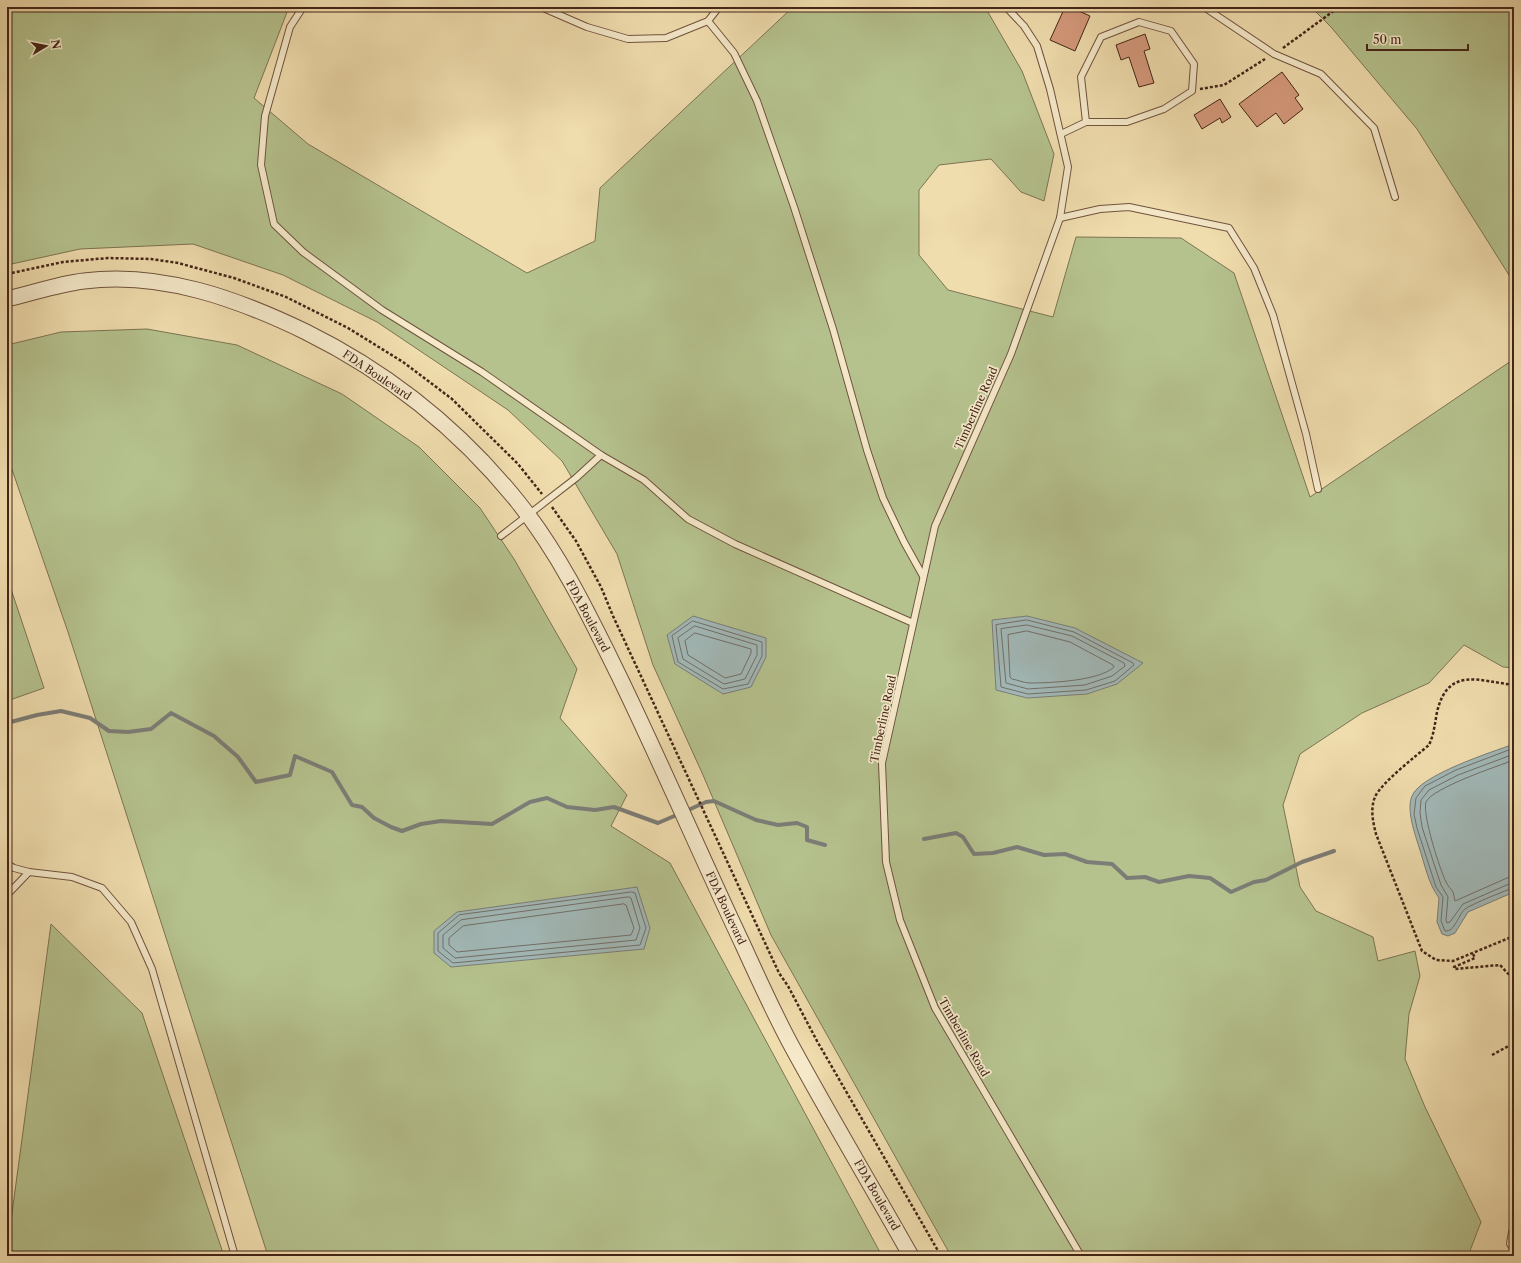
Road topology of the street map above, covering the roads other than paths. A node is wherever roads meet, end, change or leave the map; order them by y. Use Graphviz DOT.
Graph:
graph roads {
  1 [pos="303,7"];
  2 [pos="541,7"];
  3 [pos="718,7"];
  4 [pos="1006,7"];
  5 [pos="1204,7"];
  6 [pos="708,20"];
  7 [pos="1086,122"];
  8 [pos="1061,134"];
  9 [pos="1395,197"];
  10 [pos="1060,218"];
  11 [pos="7,299"];
  12 [pos="601,455"];
  13 [pos="1318,489"];
  14 [pos="528,515"];
  15 [pos="501,536"];
  16 [pos="923,576"];
  17 [pos="913,623"];
  18 [pos="7,864"];
  19 [pos="29,872"];
  20 [pos="7,895"];
  21 [pos="1514,1230"];
  22 [pos="1514,1249"];
  23 [pos="235,1256"];
  24 [pos="911,1256"];
  25 [pos="1080,1256"];
  1 -- 12 [label="lane"];
  2 -- 6 [label="lane"];
  3 -- 6 [label="lane"];
  4 -- 8 [label="lane"];
  5 -- 9 [label="lane"];
  6 -- 16 [label="lane"];
  7 -- 7 [label="lane"];
  7 -- 8 [label="lane"];
  8 -- 10 [label="lane, Timberline Road"];
  10 -- 13 [label="lane"];
  10 -- 16 [label="lane, Timberline Road"];
  11 -- 14 [label="street, FDA Boulevard"];
  12 -- 14 [label="lane"];
  12 -- 17 [label="lane"];
  14 -- 15 [label="lane"];
  14 -- 24 [label="street, FDA Boulevard"];
  16 -- 17 [label="lane, Timberline Road"];
  17 -- 25 [label="lane, Timberline Road"];
  18 -- 19 [label="lane"];
  19 -- 20 [label="lane"];
  19 -- 23 [label="lane"];
  21 -- 22 [label="lane"];
}
